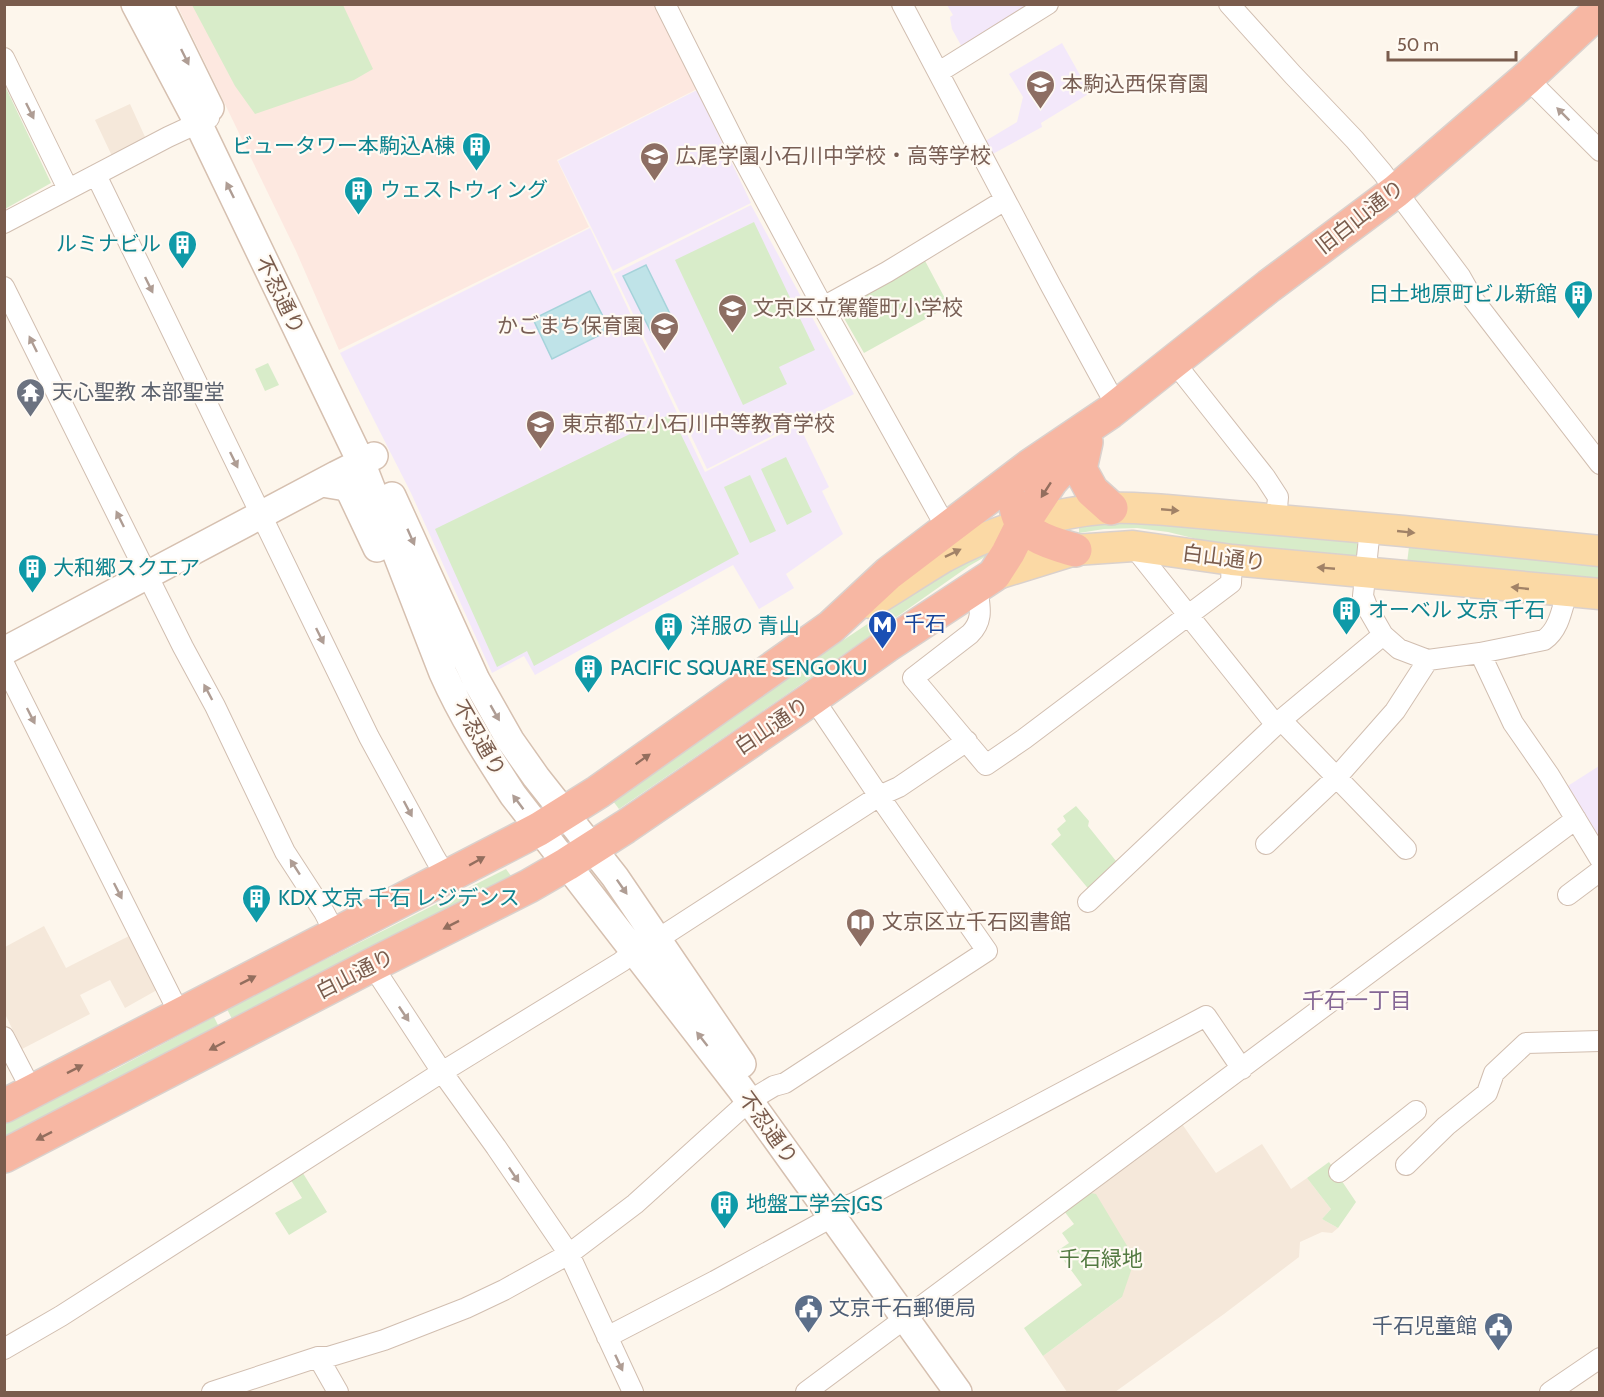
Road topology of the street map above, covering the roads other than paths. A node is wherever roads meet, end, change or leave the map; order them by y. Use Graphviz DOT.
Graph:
graph roads {
  1 [pos="135,4"];
  2 [pos="159,4"];
  3 [pos="665,4"];
  4 [pos="902,4"];
  5 [pos="1048,4"];
  6 [pos="1229,4"];
  7 [pos="1599,10"];
  8 [pos="4,58"];
  9 [pos="939,72"];
  10 [pos="1527,78"];
  11 [pos="206,119"];
  12 [pos="1599,151"];
  13 [pos="96,176"];
  14 [pos="68,189"];
  15 [pos="1396,191"];
  16 [pos="1005,200"];
  17 [pos="4,223"];
  18 [pos="4,287"];
  19 [pos="823,307"];
  20 [pos="1174,362"];
  21 [pos="1114,410"];
  22 [pos="1086,442"];
  23 [pos="368,459"];
  24 [pos="1599,464"];
  25 [pos="1022,473"];
  26 [pos="322,483"];
  27 [pos="1111,508"];
  28 [pos="261,515"];
  29 [pos="1276,520"];
  30 [pos="1022,525"];
  31 [pos="1370,528"];
  32 [pos="947,529"];
  33 [pos="1133,546"];
  34 [pos="1075,550"];
  35 [pos="1599,551"];
  36 [pos="1232,560"];
  37 [pos="1365,572"];
  38 [pos="148,575"];
  39 [pos="985,580"];
  40 [pos="1567,592"];
  41 [pos="1599,594"];
  42 [pos="1188,615"];
  43 [pos="831,627"];
  44 [pos="1383,635"];
  45 [pos="4,651"];
  46 [pos="1480,653"];
  47 [pos="1428,660"];
  48 [pos="4,664"];
  49 [pos="443,673"];
  50 [pos="813,698"];
  51 [pos="1278,722"];
  52 [pos="967,741"];
  53 [pos="1337,777"];
  54 [pos="879,796"];
  55 [pos="1576,819"];
  56 [pos="552,822"];
  57 [pos="1266,844"];
  58 [pos="1406,849"];
  59 [pos="579,856"];
  60 [pos="1599,859"];
  61 [pos="1599,871"];
  62 [pos="447,878"];
  63 [pos="1568,894"];
  64 [pos="1088,902"];
  65 [pos="336,935"];
  66 [pos="658,939"];
  67 [pos="634,952"];
  68 [pos="372,965"];
  69 [pos="180,1015"];
  70 [pos="4,1037"];
  71 [pos="1599,1041"];
  72 [pos="1242,1069"];
  73 [pos="442,1072"];
  74 [pos="755,1097"];
  75 [pos="18,1099"];
  76 [pos="1416,1111"];
  77 [pos="4,1156"];
  78 [pos="1406,1165"];
  79 [pos="1339,1172"];
  80 [pos="838,1212"];
  81 [pos="568,1254"];
  82 [pos="912,1314"];
  83 [pos="607,1337"];
  84 [pos="4,1349"];
  85 [pos="318,1357"];
  86 [pos="1599,1358"];
  87 [pos="212,1392"];
  88 [pos="339,1392"];
  89 [pos="633,1392"];
  90 [pos="806,1392"];
  91 [pos="958,1392"];
  92 [pos="975,1392"];
  93 [pos="1550,1392"];
  1 -- 11 [label="main road, 不忍通り"];
  2 -- 11 [label="main road, 不忍通り, one-way"];
  3 -- 19 [label="street"];
  4 -- 9 [label="street"];
  5 -- 9 [label="street"];
  6 -- 15 [label="street"];
  7 -- 10 [label="highway, 旧白山通り"];
  8 -- 14 [label="street, one-way"];
  9 -- 16 [label="street"];
  12 -- 10 [label="street, one-way"];
  10 -- 15 [label="highway, 旧白山通り"];
  11 -- 13 [label="street"];
  11 -- 23 [label="main road, 不忍通り"];
  13 -- 14 [label="street"];
  13 -- 28 [label="street, one-way"];
  14 -- 17 [label="street"];
  15 -- 20 [label="highway, 旧白山通り"];
  15 -- 24 [label="street"];
  16 -- 19 [label="street"];
  16 -- 21 [label="street"];
  38 -- 18 [label="street, one-way"];
  19 -- 32 [label="street"];
  20 -- 21 [label="highway, 旧白山通り"];
  20 -- 29 [label="street"];
  21 -- 22 [label="highway"];
  21 -- 25 [label="highway"];
  22 -- 27 [label="highway"];
  22 -- 30 [label="highway, one-way"];
  23 -- 26 [label="main road"];
  23 -- 49 [label="main road, 不忍通り"];
  23 -- 56 [label="main road, 不忍通り, one-way"];
  25 -- 30 [label="highway"];
  25 -- 32 [label="highway"];
  26 -- 28 [label="main road"];
  26 -- 49 [label="main road"];
  27 -- 29 [label="main road, 白山通り, one-way"];
  27 -- 30 [label="main road, 白山通り"];
  28 -- 38 [label="main road"];
  28 -- 62 [label="street, one-way"];
  29 -- 31 [label="main road, 白山通り"];
  30 -- 34 [label="highway"];
  30 -- 39 [label="highway"];
  43 -- 30 [label="main road, 白山通り, one-way"];
  31 -- 35 [label="main road, 白山通り, one-way"];
  31 -- 37 [label="street"];
  32 -- 43 [label="highway"];
  33 -- 34 [label="main road, 白山通り"];
  33 -- 36 [label="main road, 白山通り"];
  33 -- 42 [label="street"];
  34 -- 39 [label="main road, 白山通り"];
  37 -- 36 [label="main road, 白山通り, one-way"];
  36 -- 42 [label="street"];
  40 -- 37 [label="main road, 白山通り, one-way"];
  37 -- 44 [label="street"];
  38 -- 45 [label="main road"];
  65 -- 38 [label="street, one-way"];
  39 -- 50 [label="highway, 白山通り"];
  39 -- 52 [label="street"];
  40 -- 41 [label="main road, 白山通り"];
  40 -- 46 [label="street"];
  42 -- 51 [label="street"];
  42 -- 52 [label="street"];
  56 -- 43 [label="highway, 白山通り, one-way"];
  44 -- 47 [label="street"];
  44 -- 51 [label="street"];
  46 -- 47 [label="street"];
  46 -- 55 [label="street"];
  47 -- 53 [label="street"];
  48 -- 69 [label="street, one-way"];
  56 -- 49 [label="main road, 不忍通り, one-way"];
  50 -- 54 [label="street"];
  50 -- 59 [label="highway, 白山通り"];
  51 -- 53 [label="street"];
  51 -- 64 [label="street"];
  52 -- 54 [label="street"];
  53 -- 57 [label="street"];
  53 -- 58 [label="street"];
  54 -- 66 [label="street"];
  54 -- 74 [label="street"];
  55 -- 60 [label="street"];
  55 -- 72 [label="street"];
  56 -- 59 [label="main road, 不忍通り"];
  62 -- 56 [label="highway, 白山通り, one-way"];
  59 -- 66 [label="main road, 不忍通り, one-way"];
  59 -- 67 [label="main road, 不忍通り"];
  59 -- 68 [label="highway, 白山通り, one-way"];
  61 -- 63 [label="street"];
  62 -- 65 [label="highway, 白山通り"];
  69 -- 65 [label="highway, 白山通り, one-way"];
  66 -- 74 [label="main road, 不忍通り"];
  67 -- 73 [label="street"];
  74 -- 67 [label="main road, 不忍通り, one-way"];
  68 -- 73 [label="street, one-way"];
  68 -- 77 [label="highway, 白山通り, one-way"];
  75 -- 69 [label="highway, 白山通り, one-way"];
  70 -- 75 [label="street"];
  71 -- 78 [label="street"];
  72 -- 80 [label="street"];
  72 -- 82 [label="street"];
  73 -- 81 [label="street, one-way"];
  73 -- 84 [label="street"];
  74 -- 80 [label="main road, 不忍通り"];
  74 -- 81 [label="street"];
  76 -- 79 [label="street"];
  80 -- 82 [label="main road, 不忍通り"];
  80 -- 83 [label="street"];
  81 -- 83 [label="street"];
  81 -- 85 [label="street"];
  82 -- 90 [label="street"];
  82 -- 91 [label="main road, 不忍通り"];
  82 -- 92 [label="main road, 不忍通り"];
  83 -- 89 [label="street, one-way"];
  85 -- 87 [label="street"];
  85 -- 88 [label="street"];
  86 -- 93 [label="street"];
}
